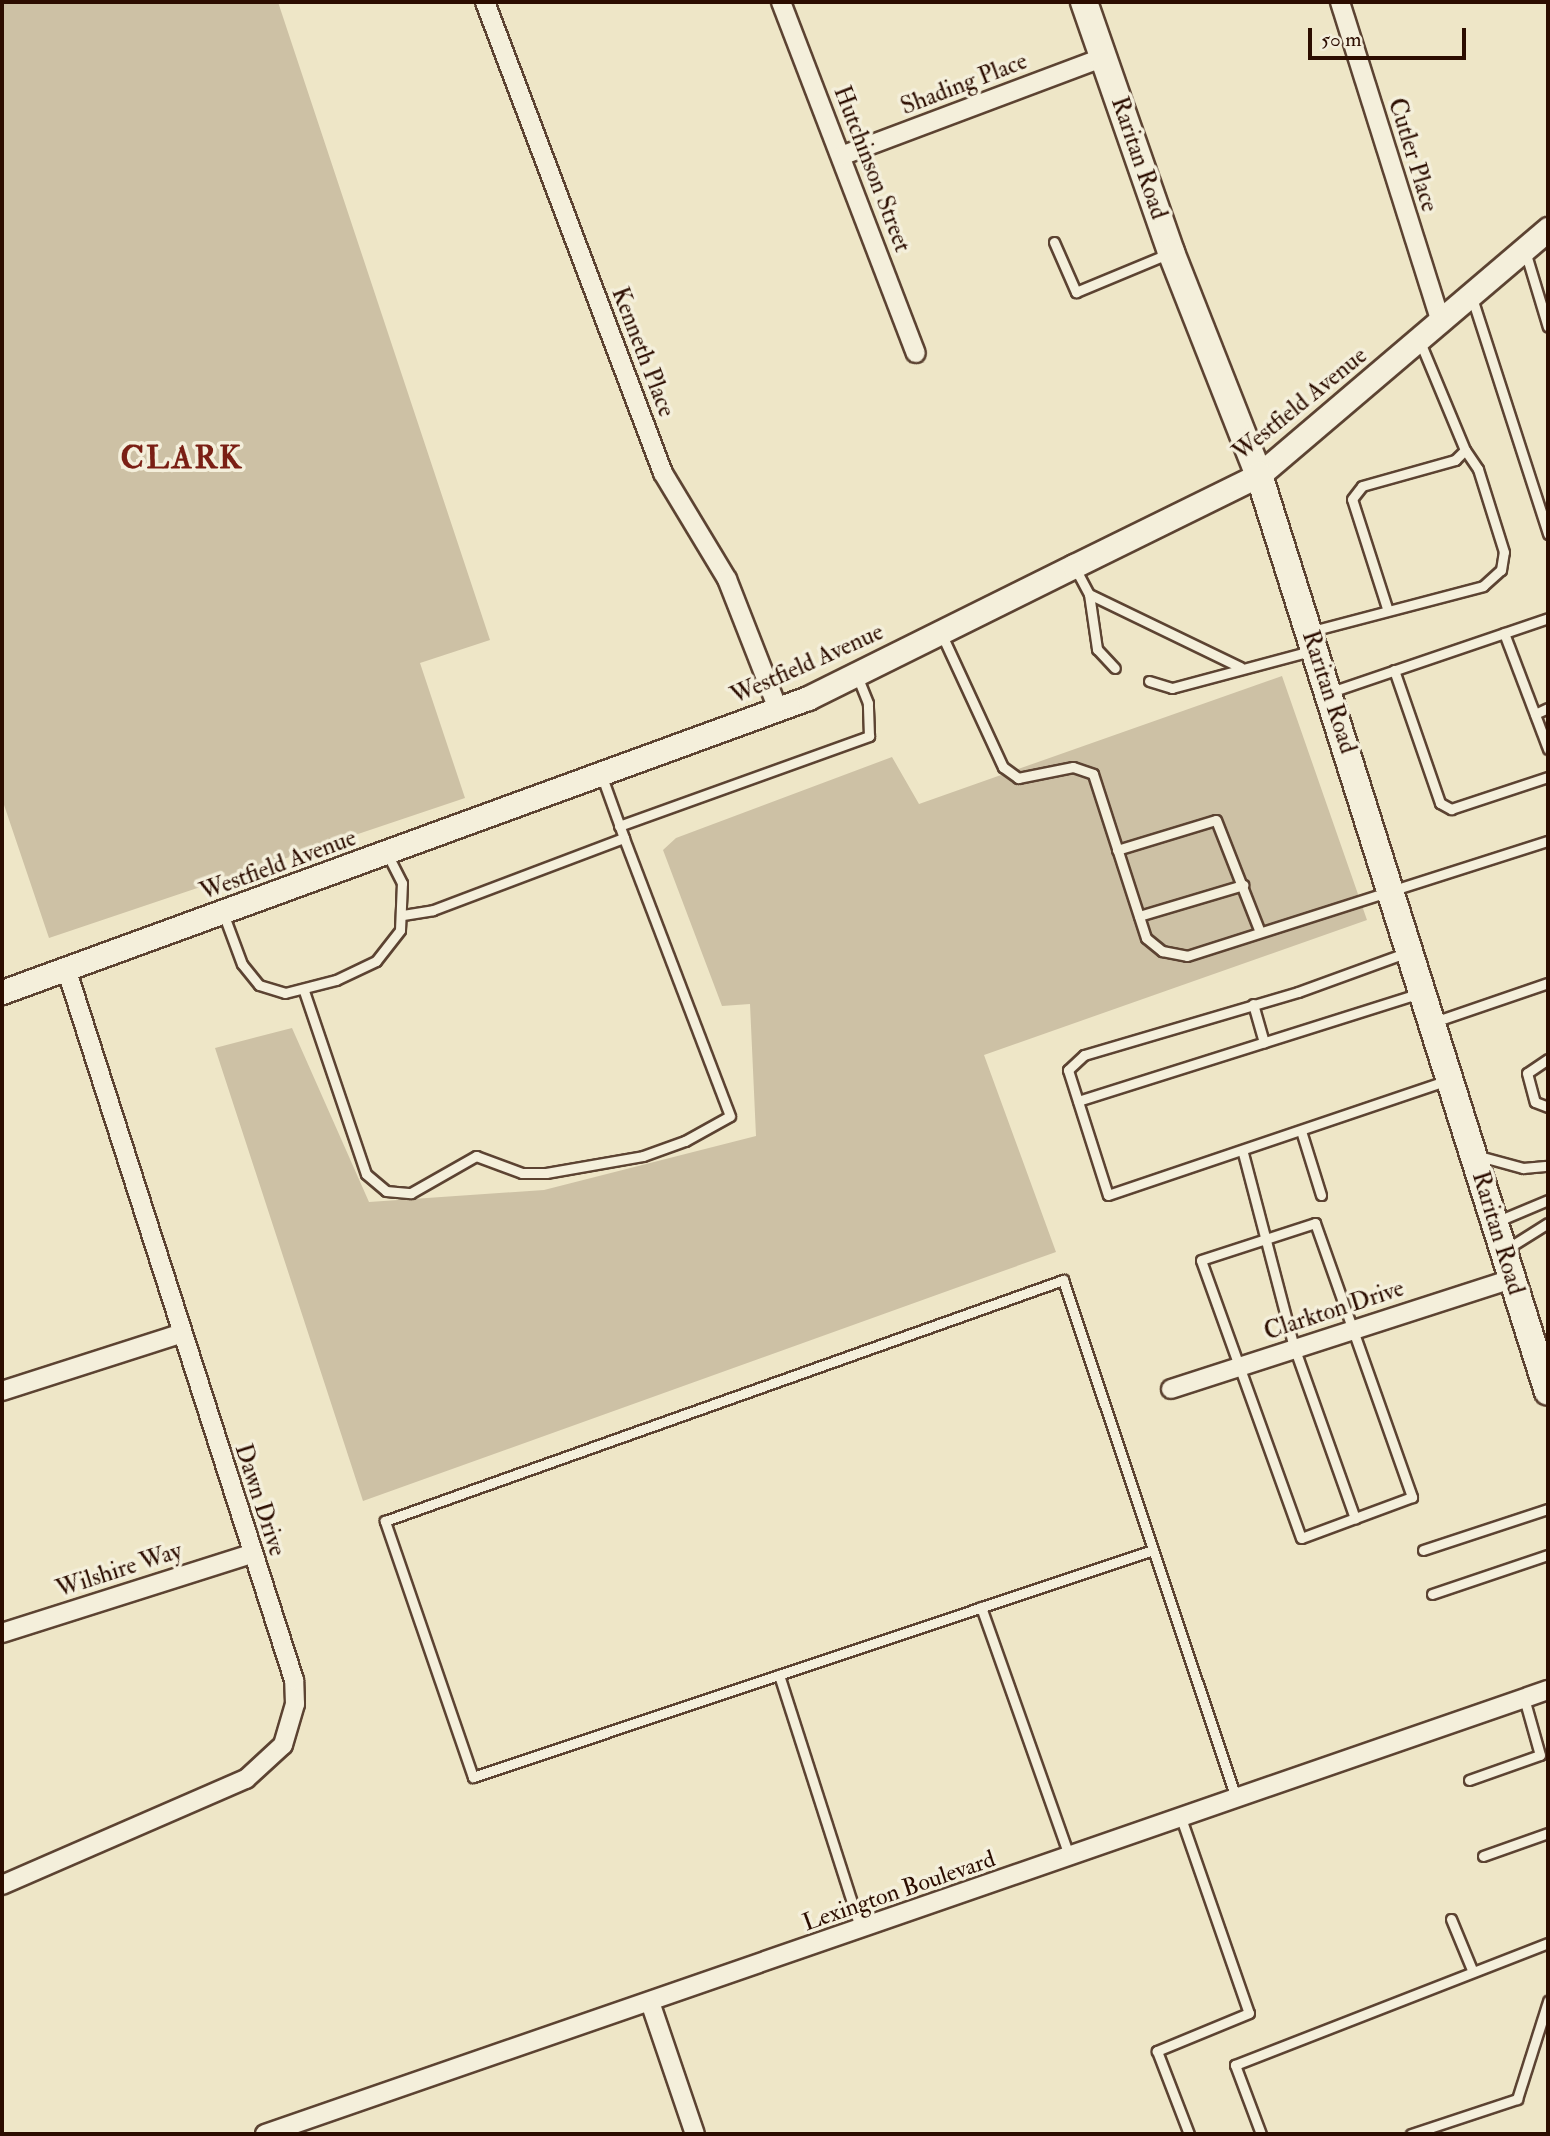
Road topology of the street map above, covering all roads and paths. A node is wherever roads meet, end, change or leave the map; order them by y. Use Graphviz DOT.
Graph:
graph roads {
  1 [pos="485,2"];
  2 [pos="781,2"];
  3 [pos="1084,2"];
  4 [pos="1340,2"];
  5 [pos="1105,57"];
  6 [pos="841,156"];
  7 [pos="1548,229"];
  8 [pos="1054,242"];
  9 [pos="1524,250"];
  10 [pos="1171,252"];
  11 [pos="1471,296"];
  12 [pos="1440,323"];
  13 [pos="1548,327"];
  14 [pos="1420,341"];
  15 [pos="916,353"];
  16 [pos="1465,450"];
  17 [pos="1259,475"];
  18 [pos="1548,534"];
  19 [pos="1074,566"];
  20 [pos="1089,594"];
  21 [pos="1387,608"];
  22 [pos="1548,618"];
  23 [pos="940,632"];
  24 [pos="1504,633"];
  25 [pos="1313,641"];
  26 [pos="1240,667"];
  27 [pos="1115,668"];
  28 [pos="1394,670"];
  29 [pos="856,674"];
  30 [pos="1149,681"];
  31 [pos="1330,692"];
  32 [pos="1548,708"];
  33 [pos="778,709"];
  34 [pos="1535,714"];
  35 [pos="1548,749"];
  36 [pos="601,774"];
  37 [pos="1548,778"];
  38 [pos="619,826"];
  39 [pos="624,838"];
  40 [pos="1548,841"];
  41 [pos="1117,850"];
  42 [pos="387,853"];
  43 [pos="1243,885"];
  44 [pos="1390,888"];
  45 [pos="223,913"];
  46 [pos="403,915"];
  47 [pos="1139,916"];
  48 [pos="1260,932"];
  49 [pos="1410,951"];
  50 [pos="66,968"];
  51 [pos="1548,983"];
  52 [pos="5,986"];
  53 [pos="304,990"];
  54 [pos="1423,992"];
  55 [pos="1253,1004"];
  56 [pos="1432,1023"];
  57 [pos="1264,1042"];
  58 [pos="1548,1059"];
  59 [pos="1450,1079"];
  60 [pos="1078,1101"];
  61 [pos="1548,1107"];
  62 [pos="1302,1134"];
  63 [pos="1472,1151"];
  64 [pos="1243,1153"];
  65 [pos="1548,1166"];
  66 [pos="1321,1195"];
  67 [pos="1548,1200"];
  68 [pos="1495,1223"];
  69 [pos="1548,1223"];
  70 [pos="1262,1240"];
  71 [pos="1503,1251"];
  72 [pos="1512,1279"];
  73 [pos="1354,1329"];
  74 [pos="180,1334"];
  75 [pos="1294,1347"];
  76 [pos="1238,1367"];
  77 [pos="1171,1388"];
  78 [pos="2,1391"];
  79 [pos="1548,1392"];
  80 [pos="1548,1509"];
  81 [pos="1355,1518"];
  82 [pos="1153,1550"];
  83 [pos="1423,1550"];
  84 [pos="251,1553"];
  85 [pos="1548,1555"];
  86 [pos="1432,1594"];
  87 [pos="981,1607"];
  88 [pos="2,1633"];
  89 [pos="779,1675"];
  90 [pos="1548,1690"];
  91 [pos="1524,1698"];
  92 [pos="1469,1780"];
  93 [pos="1237,1802"];
  94 [pos="1182,1821"];
  95 [pos="1548,1833"];
  96 [pos="1483,1856"];
  97 [pos="1070,1859"];
  98 [pos="2,1885"];
  99 [pos="1451,1919"];
  100 [pos="861,1930"];
  101 [pos="1548,1943"];
  102 [pos="1473,1972"];
  103 [pos="1548,2001"];
  104 [pos="650,2002"];
  105 [pos="265,2134"];
  106 [pos="695,2134"];
  107 [pos="1189,2134"];
  108 [pos="1261,2134"];
  109 [pos="1411,2134"];
  1 -- 33 [label="street, Kenneth Place"];
  2 -- 6 [label="street, Hutchinson Street"];
  3 -- 5 [label="main road, Raritan Road"];
  4 -- 12 [label="street, Cutler Place"];
  5 -- 6 [label="street, Shading Place"];
  5 -- 10 [label="main road, Raritan Road"];
  6 -- 15 [label="street, Hutchinson Street"];
  7 -- 9 [label="street, Westfield Avenue"];
  8 -- 10 [label="lane"];
  9 -- 11 [label="street, Westfield Avenue"];
  9 -- 13 [label="lane"];
  10 -- 17 [label="main road, Raritan Road"];
  11 -- 12 [label="street, Westfield Avenue"];
  11 -- 18 [label="lane"];
  12 -- 14 [label="street, Westfield Avenue"];
  14 -- 16 [label="lane"];
  14 -- 17 [label="street, Westfield Avenue"];
  16 -- 21 [label="lane"];
  16 -- 21 [label="lane"];
  17 -- 19 [label="street, Westfield Avenue"];
  17 -- 25 [label="main road, Raritan Road"];
  19 -- 20 [label="lane"];
  19 -- 23 [label="street, Westfield Avenue"];
  20 -- 26 [label="lane"];
  20 -- 27 [label="lane"];
  21 -- 25 [label="lane"];
  22 -- 24 [label="lane"];
  23 -- 29 [label="street, Westfield Avenue"];
  23 -- 41 [label="lane"];
  24 -- 28 [label="lane"];
  24 -- 34 [label="lane"];
  25 -- 26 [label="lane"];
  25 -- 31 [label="main road, Raritan Road"];
  26 -- 30 [label="lane"];
  28 -- 31 [label="lane"];
  28 -- 37 [label="lane"];
  29 -- 33 [label="street, Westfield Avenue"];
  29 -- 38 [label="lane"];
  31 -- 44 [label="main road, Raritan Road"];
  32 -- 34 [label="lane"];
  33 -- 36 [label="street, Westfield Avenue"];
  34 -- 35 [label="lane"];
  36 -- 38 [label="lane"];
  36 -- 42 [label="street, Westfield Avenue"];
  38 -- 39 [label="lane"];
  39 -- 46 [label="lane"];
  39 -- 53 [label="lane"];
  40 -- 44 [label="lane"];
  41 -- 43 [label="lane"];
  41 -- 47 [label="lane"];
  42 -- 45 [label="street, Westfield Avenue"];
  42 -- 46 [label="lane"];
  43 -- 47 [label="lane"];
  43 -- 48 [label="lane"];
  44 -- 48 [label="lane"];
  44 -- 49 [label="main road, Raritan Road"];
  45 -- 50 [label="street, Westfield Avenue"];
  45 -- 53 [label="lane"];
  46 -- 53 [label="lane"];
  47 -- 48 [label="lane"];
  49 -- 54 [label="main road, Raritan Road"];
  49 -- 55 [label="lane"];
  50 -- 52 [label="street, Westfield Avenue"];
  50 -- 74 [label="street, Dawn Drive"];
  51 -- 56 [label="lane"];
  54 -- 56 [label="main road, Raritan Road"];
  54 -- 57 [label="lane"];
  55 -- 57 [label="lane"];
  55 -- 60 [label="lane"];
  56 -- 59 [label="main road, Raritan Road"];
  57 -- 60 [label="lane"];
  58 -- 61 [label="lane"];
  59 -- 62 [label="lane"];
  59 -- 63 [label="main road, Raritan Road"];
  60 -- 64 [label="lane"];
  62 -- 64 [label="lane"];
  62 -- 66 [label="lane"];
  63 -- 65 [label="lane"];
  63 -- 68 [label="main road, Raritan Road"];
  64 -- 70 [label="lane"];
  67 -- 68 [label="lane"];
  68 -- 71 [label="main road, Raritan Road"];
  69 -- 71 [label="lane"];
  70 -- 73 [label="lane"];
  70 -- 75 [label="lane"];
  70 -- 76 [label="lane"];
  71 -- 72 [label="main road, Raritan Road"];
  72 -- 73 [label="street, Clarkton Drive"];
  72 -- 79 [label="main road, Raritan Road"];
  73 -- 75 [label="street, Clarkton Drive"];
  73 -- 81 [label="lane"];
  74 -- 78 [label="street"];
  74 -- 84 [label="street, Dawn Drive"];
  75 -- 76 [label="street, Clarkton Drive"];
  75 -- 81 [label="lane"];
  76 -- 77 [label="street, Clarkton Drive"];
  76 -- 81 [label="lane"];
  80 -- 83 [label="lane"];
  82 -- 87 [label="lane"];
  82 -- 89 [label="lane"];
  82 -- 93 [label="lane"];
  84 -- 88 [label="street, Wilshire Way"];
  84 -- 98 [label="street, Dawn Drive"];
  85 -- 86 [label="lane"];
  87 -- 89 [label="lane"];
  87 -- 97 [label="lane"];
  89 -- 100 [label="lane"];
  90 -- 91 [label="street, Lexington Boulevard"];
  91 -- 92 [label="lane"];
  91 -- 93 [label="street, Lexington Boulevard"];
  93 -- 94 [label="street, Lexington Boulevard"];
  94 -- 97 [label="street, Lexington Boulevard"];
  94 -- 107 [label="lane"];
  95 -- 96 [label="lane"];
  97 -- 100 [label="street, Lexington Boulevard"];
  99 -- 102 [label="lane"];
  100 -- 104 [label="street, Lexington Boulevard"];
  101 -- 102 [label="lane"];
  102 -- 108 [label="lane"];
  103 -- 109 [label="lane"];
  104 -- 105 [label="street, Lexington Boulevard"];
  104 -- 106 [label="street"];
}
